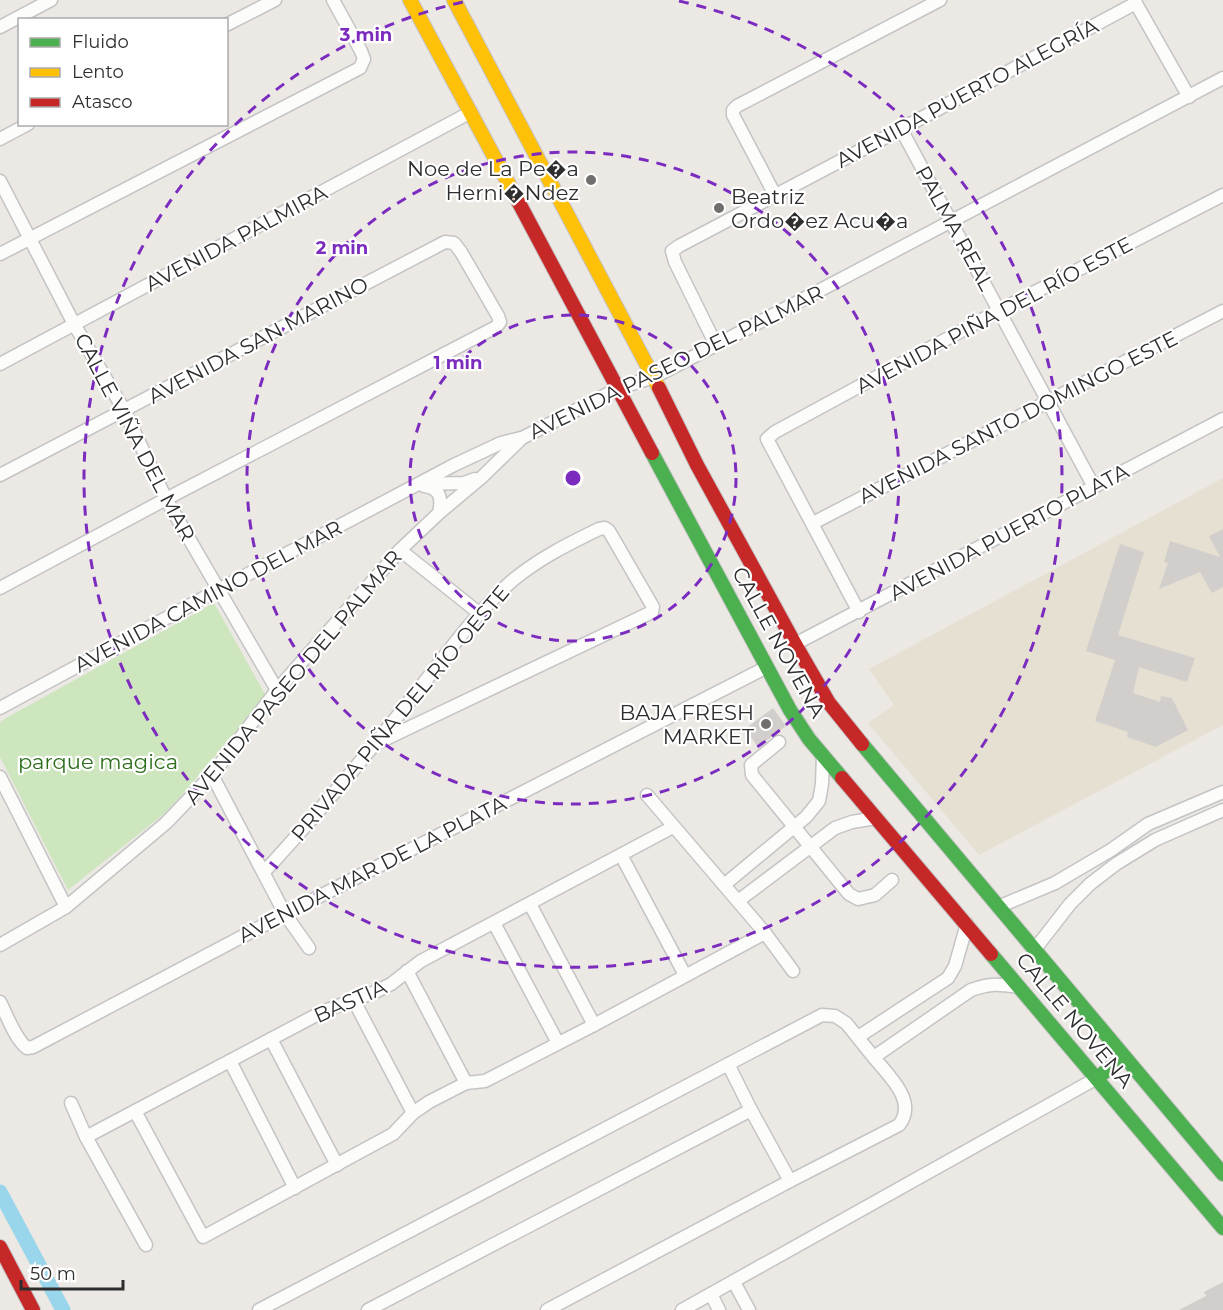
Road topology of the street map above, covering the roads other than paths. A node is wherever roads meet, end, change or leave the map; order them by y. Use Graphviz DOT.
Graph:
graph roads {
  1 [pos="51,0"];
  2 [pos="275,0"];
  3 [pos="333,0"];
  4 [pos="410,0"];
  5 [pos="454,0"];
  6 [pos="940,0"];
  7 [pos="1135,1"];
  8 [pos="228,24"];
  9 [pos="0,27"];
  10 [pos="1223,78"];
  11 [pos="1189,97"];
  12 [pos="471,112"];
  13 [pos="24,126"];
  14 [pos="901,129"];
  15 [pos="0,139"];
  16 [pos="0,181"];
  17 [pos="775,195"];
  18 [pos="1223,195"];
  19 [pos="951,221"];
  20 [pos="30,238"];
  21 [pos="0,254"];
  22 [pos="1000,310"];
  23 [pos="1223,311"];
  24 [pos="74,324"];
  25 [pos="716,345"];
  26 [pos="0,363"];
  27 [pos="654,377"];
  28 [pos="619,388"];
  29 [pos="1047,402"];
  30 [pos="124,410"];
  31 [pos="1223,420"];
  32 [pos="522,438"];
  33 [pos="0,475"];
  34 [pos="482,477"];
  35 [pos="417,484"];
  36 [pos="1094,487"];
  37 [pos="166,499"];
  38 [pos="439,513"];
  39 [pos="813,523"];
  40 [pos="400,550"];
  41 [pos="0,588"];
  42 [pos="218,590"];
  43 [pos="859,612"];
  44 [pos="479,613"];
  45 [pos="795,645"];
  46 [pos="767,667"];
  47 [pos="277,690"];
  48 [pos="0,708"];
  49 [pos="779,742"];
  50 [pos="375,744"];
  51 [pos="823,755"];
  52 [pos="212,775"];
  53 [pos="0,777"];
  54 [pos="1223,793"];
  55 [pos="647,795"];
  56 [pos="1223,810"];
  57 [pos="876,818"];
  58 [pos="673,827"];
  59 [pos="795,827"];
  60 [pos="810,846"];
  61 [pos="621,855"];
  62 [pos="1079,870"];
  63 [pos="264,872"];
  64 [pos="892,880"];
  65 [pos="1090,884"];
  66 [pos="724,885"];
  67 [pos="738,901"];
  68 [pos="530,904"];
  69 [pos="66,907"];
  70 [pos="998,907"];
  71 [pos="285,914"];
  72 [pos="494,923"];
  73 [pos="967,924"];
  74 [pos="765,933"];
  75 [pos="0,945"];
  76 [pos="309,948"];
  77 [pos="1035,949"];
  78 [pos="407,971"];
  79 [pos="793,971"];
  80 [pos="685,975"];
  81 [pos="1019,987"];
  82 [pos="930,991"];
  83 [pos="353,999"];
  84 [pos="0,1002"];
  85 [pos="943,1010"];
  86 [pos="594,1025"];
  87 [pos="858,1037"];
  88 [pos="271,1039"];
  89 [pos="558,1043"];
  90 [pos="874,1057"];
  91 [pos="1124,1057"];
  92 [pos="230,1061"];
  93 [pos="728,1064"];
  94 [pos="1097,1078"];
  95 [pos="466,1083"];
  96 [pos="70,1103"];
  97 [pos="751,1110"];
  98 [pos="135,1111"];
  99 [pos="413,1113"];
  100 [pos="86,1137"];
  101 [pos="337,1165"];
  102 [pos="1223,1174"];
  103 [pos="790,1181"];
  104 [pos="295,1188"];
  105 [pos="1223,1228"];
  106 [pos="146,1245"];
  107 [pos="0,1247"];
  108 [pos="734,1282"];
  109 [pos="711,1294"];
  110 [pos="33,1310"];
  111 [pos="259,1310"];
  112 [pos="368,1310"];
  113 [pos="547,1310"];
  114 [pos="682,1310"];
  115 [pos="719,1310"];
  116 [pos="749,1310"];
  1 -- 9 [label="street"];
  2 -- 8 [label="street"];
  3 -- 20 [label="street"];
  4 -- 12 [label="main road, CALLE NOVENA"];
  5 -- 27 [label="main road, CALLE NOVENA"];
  6 -- 17 [label="street"];
  7 -- 11 [label="street"];
  7 -- 14 [label="street, AVENIDA PUERTO ALEGRÍA"];
  10 -- 11 [label="street, AVENIDA PASEO DEL PALMAR"];
  11 -- 19 [label="street, AVENIDA PASEO DEL PALMAR"];
  12 -- 24 [label="street, AVENIDA PALMIRA"];
  12 -- 28 [label="main road, CALLE NOVENA"];
  13 -- 15 [label="street"];
  14 -- 17 [label="street, AVENIDA PUERTO ALEGRÍA"];
  14 -- 19 [label="street, PALMA REAL"];
  16 -- 20 [label="street, CALLE VIÑA DEL MAR"];
  17 -- 25 [label="street, AVENIDA PUERTO ALEGRÍA"];
  18 -- 22 [label="street, AVENIDA PIÑA DEL RÍO ESTE"];
  19 -- 22 [label="street, PALMA REAL"];
  19 -- 25 [label="street, AVENIDA PASEO DEL PALMAR"];
  20 -- 21 [label="street"];
  20 -- 24 [label="street, CALLE VIÑA DEL MAR"];
  22 -- 29 [label="street, PALMA REAL"];
  22 -- 39 [label="street, AVENIDA PIÑA DEL RÍO ESTE"];
  23 -- 29 [label="street, AVENIDA SANTO DOMINGO ESTE"];
  24 -- 26 [label="street, AVENIDA PALMIRA"];
  24 -- 30 [label="street, CALLE VIÑA DEL MAR"];
  25 -- 27 [label="street, AVENIDA PASEO DEL PALMAR"];
  27 -- 28 [label="street, AVENIDA PASEO DEL PALMAR"];
  27 -- 45 [label="main road, CALLE NOVENA"];
  28 -- 32 [label="street, AVENIDA PASEO DEL PALMAR"];
  28 -- 46 [label="main road, CALLE NOVENA"];
  29 -- 36 [label="street, PALMA REAL"];
  29 -- 39 [label="street, AVENIDA SANTO DOMINGO ESTE"];
  30 -- 33 [label="street, AVENIDA SAN MARINO"];
  30 -- 37 [label="street, CALLE VIÑA DEL MAR"];
  30 -- 37 [label="street, AVENIDA SAN MARINO"];
  31 -- 36 [label="street, AVENIDA PUERTO PLATA"];
  32 -- 34 [label="street, AVENIDA PASEO DEL PALMAR"];
  32 -- 35 [label="street, AVENIDA CAMINO DEL MAR"];
  34 -- 35 [label="street, AVENIDA CAMINO DEL MAR"];
  34 -- 38 [label="street, AVENIDA PASEO DEL PALMAR"];
  35 -- 38 [label="street"];
  35 -- 42 [label="street, AVENIDA CAMINO DEL MAR"];
  36 -- 43 [label="street, AVENIDA PUERTO PLATA"];
  37 -- 41 [label="street"];
  37 -- 42 [label="street, CALLE VIÑA DEL MAR"];
  38 -- 40 [label="street, AVENIDA PASEO DEL PALMAR"];
  39 -- 43 [label="street"];
  40 -- 44 [label="street"];
  40 -- 47 [label="street, AVENIDA PASEO DEL PALMAR"];
  42 -- 47 [label="street, CALLE VIÑA DEL MAR"];
  42 -- 48 [label="street, AVENIDA CAMINO DEL MAR"];
  43 -- 45 [label="street, AVENIDA PUERTO PLATA"];
  44 -- 50 [label="street, PRIVADA PIÑA DEL RÍO OESTE"];
  44 -- 50 [label="street, PRIVADA PIÑA DEL RÍO OESTE"];
  45 -- 70 [label="main road, CALLE NOVENA"];
  46 -- 51 [label="main road, CALLE NOVENA"];
  46 -- 71 [label="street, AVENIDA MAR DE LA PLATA"];
  47 -- 52 [label="street, AVENIDA PASEO DEL PALMAR"];
  49 -- 59 [label="street"];
  50 -- 63 [label="street, PRIVADA PIÑA DEL RÍO OESTE"];
  51 -- 57 [label="main road, CALLE NOVENA"];
  51 -- 59 [label="street"];
  52 -- 63 [label="street"];
  52 -- 69 [label="street, AVENIDA PASEO DEL PALMAR"];
  53 -- 69 [label="street"];
  54 -- 62 [label="street"];
  55 -- 58 [label="street"];
  56 -- 65 [label="street"];
  57 -- 60 [label="street"];
  57 -- 73 [label="main road, CALLE NOVENA"];
  58 -- 61 [label="street, BASTIA"];
  58 -- 66 [label="street"];
  59 -- 60 [label="street"];
  59 -- 66 [label="street"];
  60 -- 64 [label="street"];
  60 -- 67 [label="street"];
  61 -- 68 [label="street, BASTIA"];
  61 -- 80 [label="street"];
  62 -- 65 [label="street"];
  62 -- 70 [label="street"];
  63 -- 71 [label="street"];
  65 -- 77 [label="street"];
  66 -- 67 [label="street"];
  67 -- 74 [label="street"];
  68 -- 72 [label="street, BASTIA"];
  68 -- 86 [label="street"];
  69 -- 75 [label="street, AVENIDA PASEO DEL PALMAR"];
  70 -- 77 [label="main road, CALLE NOVENA"];
  71 -- 76 [label="street"];
  71 -- 84 [label="street, AVENIDA MAR DE LA PLATA"];
  72 -- 78 [label="street, BASTIA"];
  72 -- 89 [label="street"];
  73 -- 81 [label="main road, CALLE NOVENA"];
  73 -- 82 [label="street"];
  74 -- 79 [label="street"];
  74 -- 80 [label="street"];
  77 -- 91 [label="main road, CALLE NOVENA"];
  78 -- 83 [label="street, BASTIA"];
  78 -- 95 [label="street"];
  80 -- 86 [label="street"];
  81 -- 85 [label="street"];
  81 -- 94 [label="main road, CALLE NOVENA"];
  82 -- 85 [label="street"];
  82 -- 87 [label="street"];
  83 -- 88 [label="street, BASTIA"];
  83 -- 99 [label="street"];
  85 -- 90 [label="street"];
  86 -- 89 [label="street"];
  87 -- 90 [label="street"];
  87 -- 93 [label="street"];
  88 -- 92 [label="street, BASTIA"];
  88 -- 101 [label="street"];
  89 -- 95 [label="street"];
  90 -- 103 [label="street"];
  91 -- 94 [label="main road"];
  91 -- 102 [label="main road, CALLE NOVENA"];
  92 -- 98 [label="street, BASTIA"];
  92 -- 104 [label="street"];
  93 -- 97 [label="street"];
  93 -- 111 [label="street"];
  94 -- 105 [label="main road, CALLE NOVENA"];
  94 -- 108 [label="street"];
  95 -- 99 [label="street"];
  96 -- 100 [label="street"];
  97 -- 103 [label="street"];
  97 -- 112 [label="street"];
  98 -- 100 [label="street, BASTIA"];
  98 -- 104 [label="street"];
  99 -- 101 [label="street"];
  100 -- 106 [label="street"];
  101 -- 104 [label="street"];
  103 -- 113 [label="street"];
  107 -- 110 [label="main road"];
  108 -- 109 [label="street"];
  108 -- 116 [label="street"];
  109 -- 114 [label="street"];
  109 -- 115 [label="street"];
}
